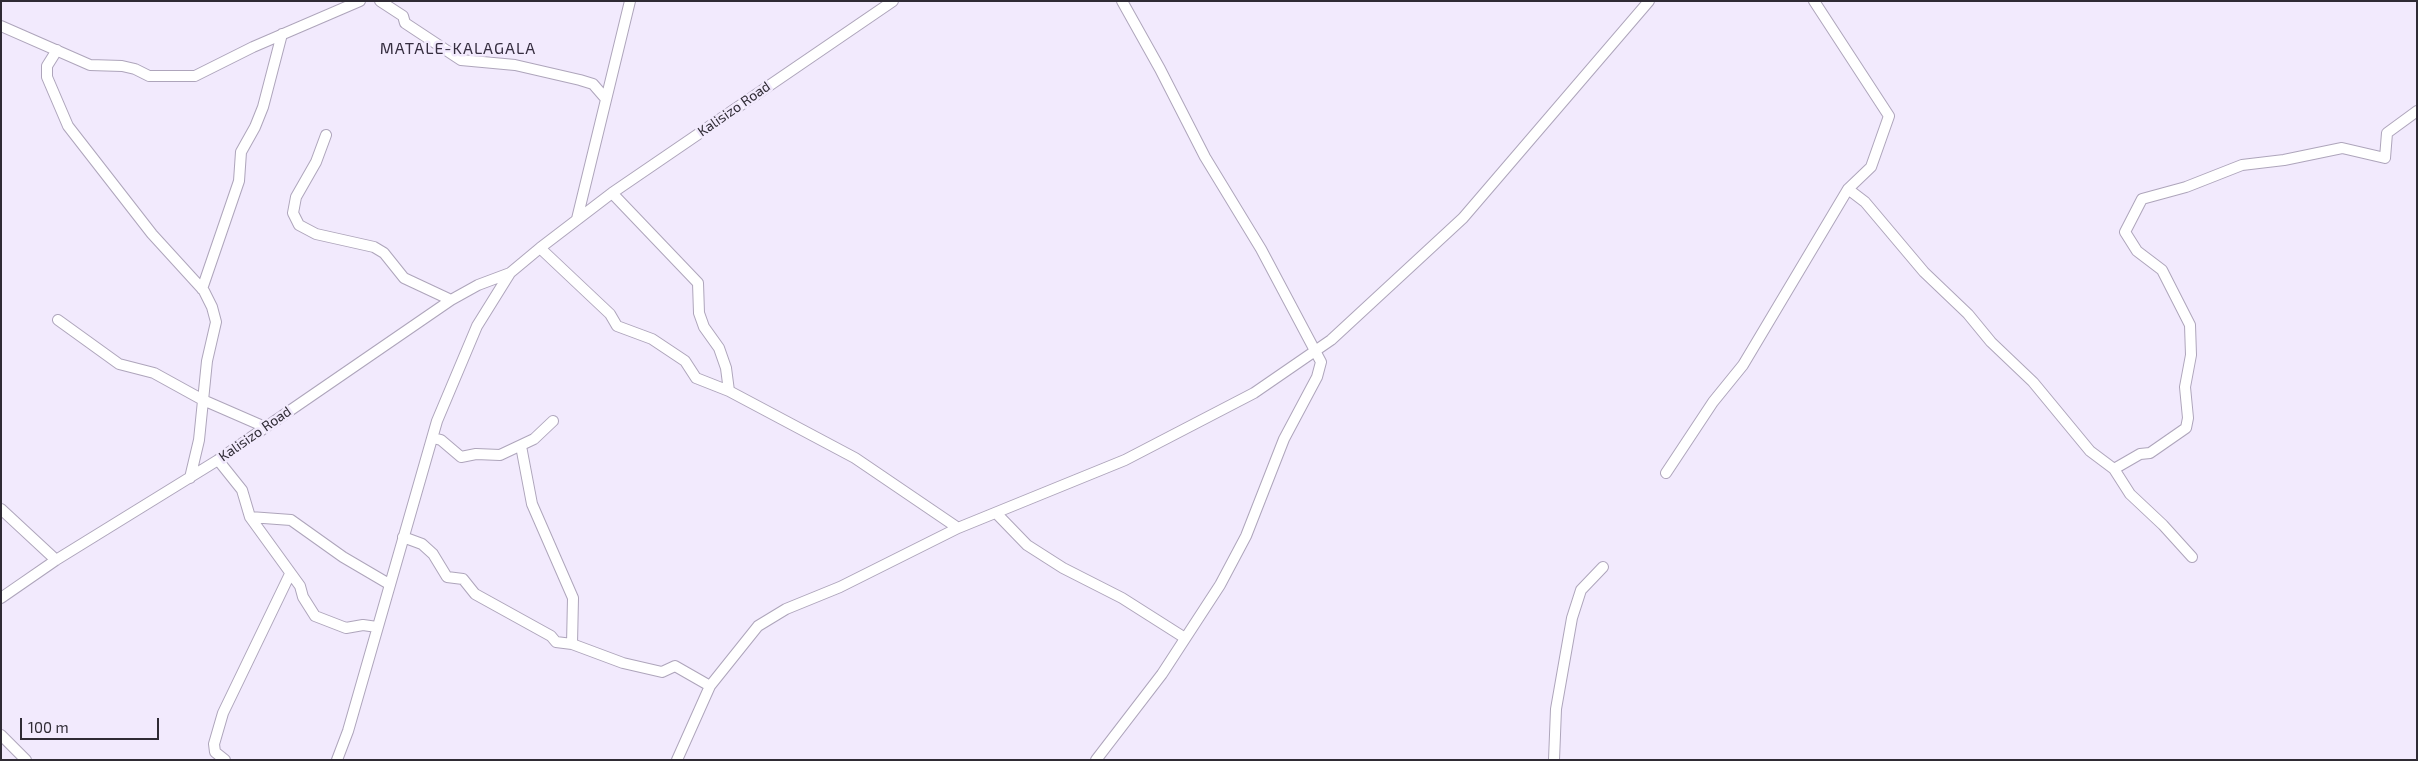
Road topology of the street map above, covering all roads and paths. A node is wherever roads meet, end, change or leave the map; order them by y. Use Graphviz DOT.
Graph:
graph roads {
  1 [pos="360,1"];
  2 [pos="380,1"];
  3 [pos="630,1"];
  4 [pos="893,1"];
  5 [pos="1122,1"];
  6 [pos="1649,1"];
  7 [pos="1814,1"];
  8 [pos="1,26"];
  9 [pos="282,34"];
  10 [pos="57,50"];
  11 [pos="606,99"];
  12 [pos="2417,111"];
  13 [pos="326,135"];
  14 [pos="1848,189"];
  15 [pos="612,192"];
  16 [pos="577,219"];
  17 [pos="540,248"];
  18 [pos="510,273"];
  19 [pos="202,289"];
  20 [pos="451,300"];
  21 [pos="58,320"];
  22 [pos="1315,351"];
  23 [pos="729,391"];
  24 [pos="203,400"];
  25 [pos="553,422"];
  26 [pos="265,427"];
  27 [pos="433,438"];
  28 [pos="521,446"];
  29 [pos="218,460"];
  30 [pos="2114,469"];
  31 [pos="1666,473"];
  32 [pos="190,478"];
  33 [pos="1,509"];
  34 [pos="996,513"];
  35 [pos="250,517"];
  36 [pos="958,528"];
  37 [pos="403,537"];
  38 [pos="2192,557"];
  39 [pos="56,560"];
  40 [pos="1603,566"];
  41 [pos="290,574"];
  42 [pos="389,584"];
  43 [pos="1,598"];
  44 [pos="376,627"];
  45 [pos="1185,638"];
  46 [pos="572,644"];
  47 [pos="710,686"];
  48 [pos="1,735"];
  49 [pos="26,760"];
  50 [pos="225,760"];
  51 [pos="337,760"];
  52 [pos="676,760"];
  53 [pos="1096,760"];
  54 [pos="1554,760"];
  1 -- 9 [label="street"];
  2 -- 11 [label="street"];
  3 -- 11 [label="street"];
  4 -- 15 [label="street, Kalisizo Road"];
  5 -- 22 [label="street"];
  6 -- 22 [label="street"];
  7 -- 14 [label="street"];
  8 -- 10 [label="street"];
  9 -- 10 [label="street"];
  9 -- 19 [label="street"];
  10 -- 19 [label="street"];
  11 -- 16 [label="street"];
  12 -- 30 [label="street"];
  13 -- 20 [label="street"];
  14 -- 30 [label="street"];
  14 -- 31 [label="street"];
  15 -- 16 [label="street, Kalisizo Road"];
  15 -- 23 [label="street"];
  16 -- 17 [label="street, Kalisizo Road"];
  17 -- 18 [label="street, Kalisizo Road"];
  17 -- 23 [label="street"];
  18 -- 20 [label="street, Kalisizo Road"];
  18 -- 27 [label="street"];
  19 -- 24 [label="street"];
  20 -- 26 [label="street, Kalisizo Road"];
  21 -- 24 [label="street"];
  22 -- 34 [label="street"];
  22 -- 45 [label="street"];
  23 -- 36 [label="street"];
  24 -- 26 [label="street"];
  24 -- 32 [label="street"];
  25 -- 28 [label="street"];
  26 -- 29 [label="street, Kalisizo Road"];
  27 -- 28 [label="street"];
  27 -- 37 [label="street"];
  28 -- 46 [label="street"];
  29 -- 32 [label="street, Kalisizo Road"];
  29 -- 35 [label="street"];
  30 -- 38 [label="street"];
  32 -- 39 [label="street, Kalisizo Road"];
  33 -- 39 [label="street"];
  34 -- 36 [label="street"];
  34 -- 45 [label="street"];
  35 -- 41 [label="street"];
  35 -- 42 [label="street"];
  36 -- 47 [label="street"];
  37 -- 42 [label="street"];
  37 -- 46 [label="street"];
  39 -- 43 [label="street, Kalisizo Road"];
  40 -- 54 [label="street"];
  41 -- 44 [label="street"];
  41 -- 50 [label="street"];
  42 -- 44 [label="street"];
  44 -- 51 [label="street"];
  45 -- 53 [label="street"];
  46 -- 47 [label="street"];
  47 -- 52 [label="street"];
  48 -- 49 [label="street"];
}
